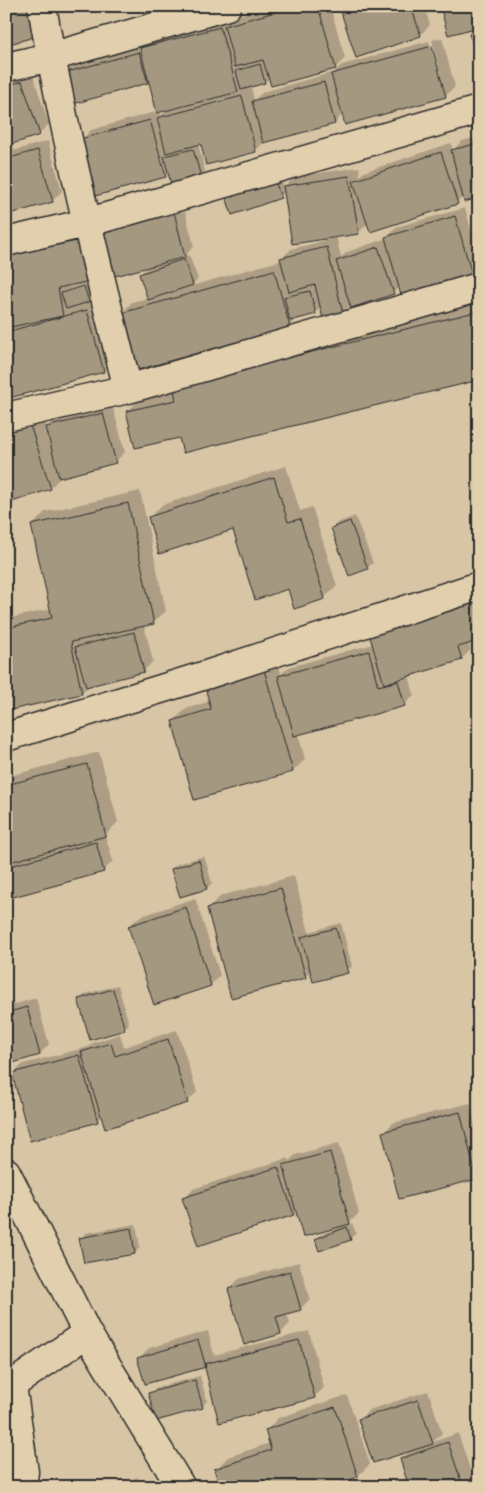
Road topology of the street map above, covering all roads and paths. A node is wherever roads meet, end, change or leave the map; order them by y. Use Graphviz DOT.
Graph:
graph roads {
  1 [pos="42,6"];
  2 [pos="227,6"];
  3 [pos="51,57"];
  4 [pos="6,67"];
  5 [pos="479,110"];
  6 [pos="86,223"];
  7 [pos="6,242"];
  8 [pos="479,288"];
  9 [pos="128,389"];
  10 [pos="6,418"];
  11 [pos="479,586"];
  12 [pos="6,736"];
  13 [pos="6,1172"];
  14 [pos="87,1333"];
  15 [pos="22,1487"];
  16 [pos="181,1487"];
  1 -- 3 [label="street"];
  2 -- 3 [label="street"];
  3 -- 4 [label="street"];
  3 -- 6 [label="street"];
  5 -- 6 [label="street"];
  6 -- 7 [label="street"];
  6 -- 9 [label="street"];
  8 -- 9 [label="street"];
  9 -- 10 [label="street"];
  11 -- 12 [label="street"];
  13 -- 14 [label="street"];
  14 -- 15 [label="street"];
  14 -- 16 [label="street"];
}
